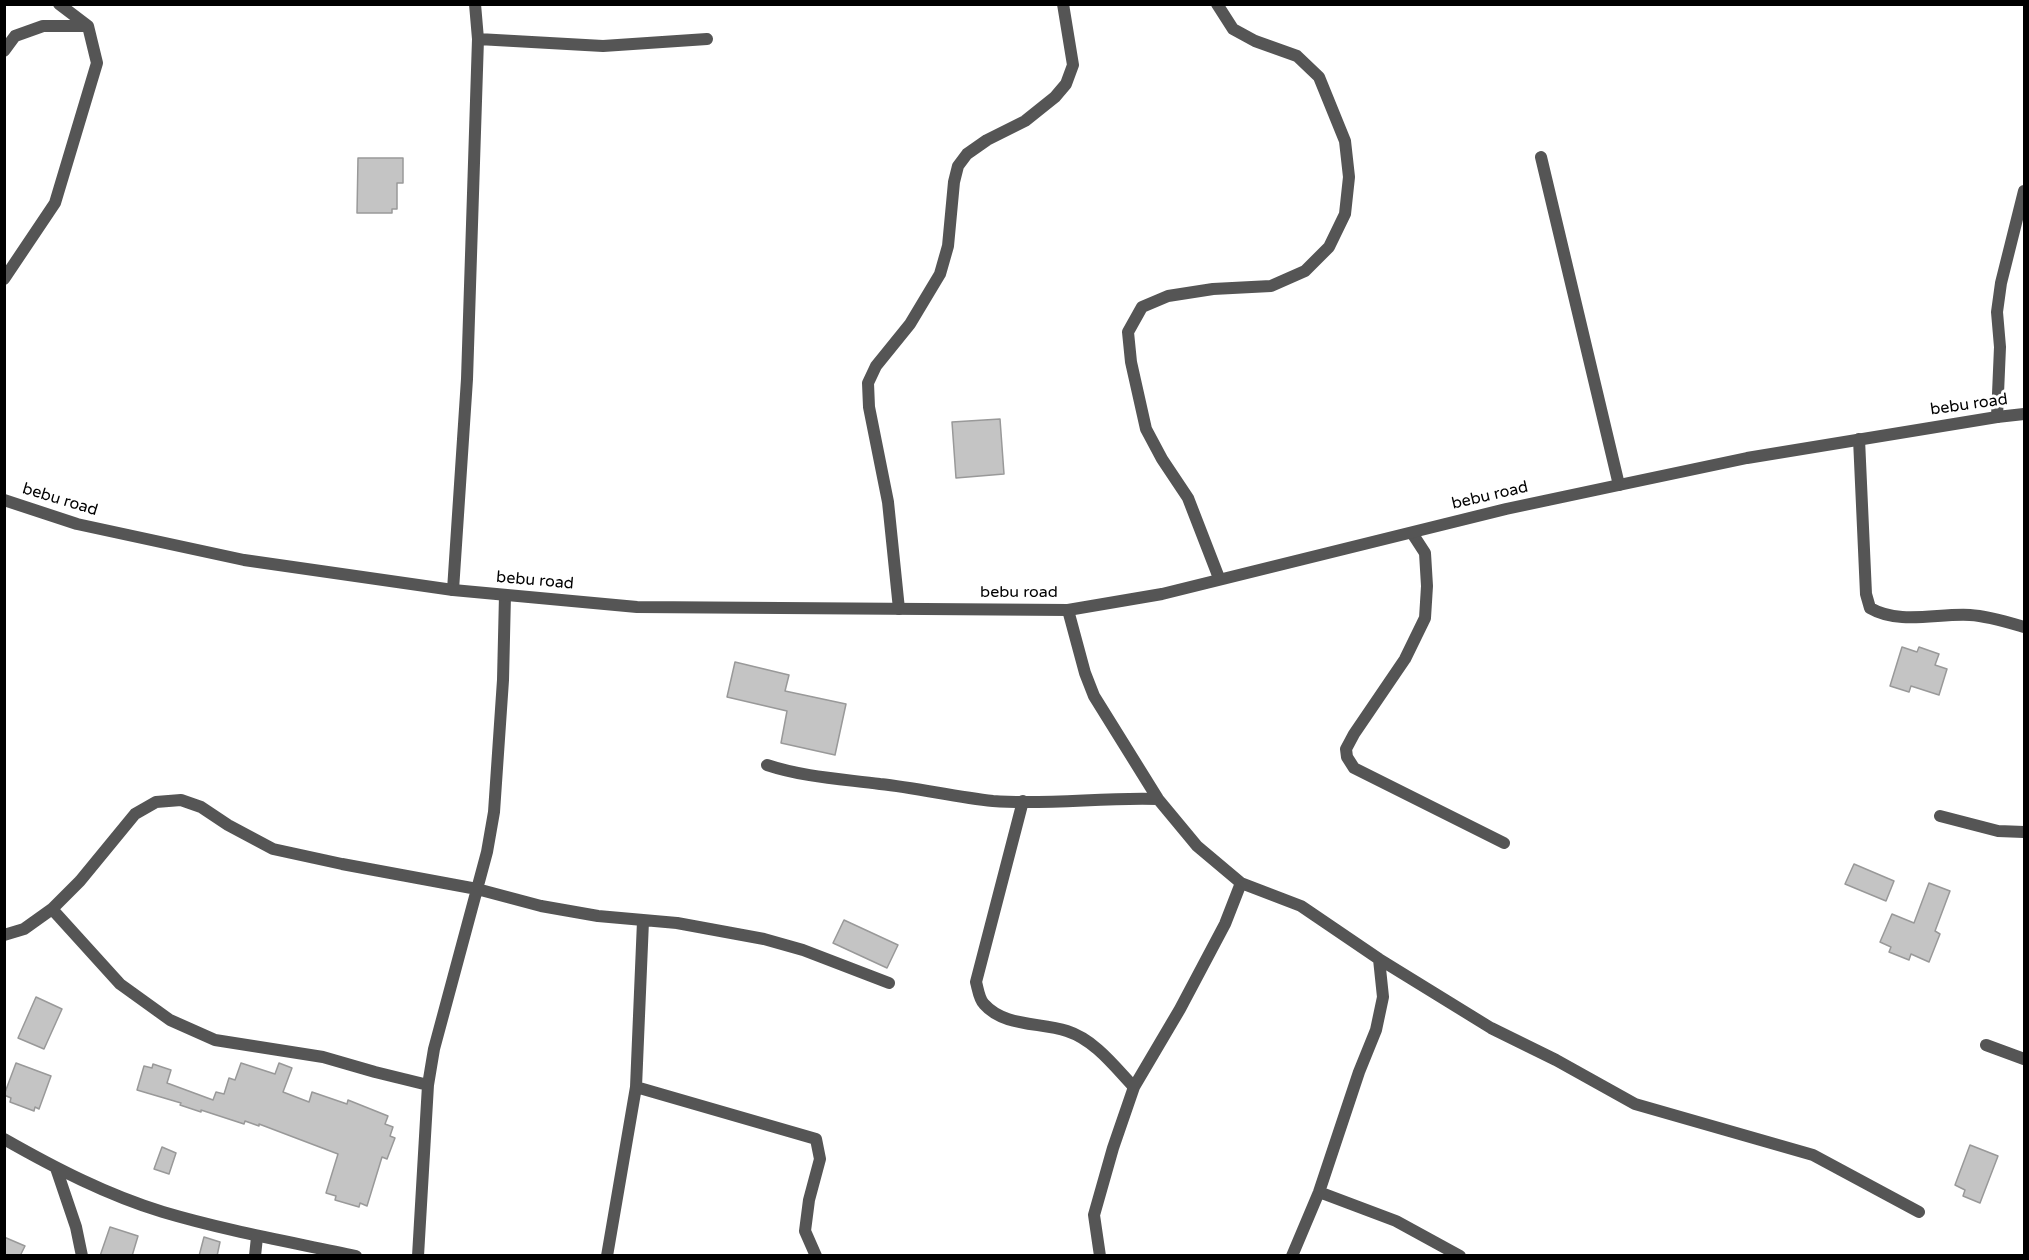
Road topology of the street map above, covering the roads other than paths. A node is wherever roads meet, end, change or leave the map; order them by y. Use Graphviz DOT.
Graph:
graph roads {
  1 [pos="59,4"];
  2 [pos="475,4"];
  3 [pos="1063,4"];
  4 [pos="1217,4"];
  5 [pos="88,26"];
  6 [pos="478,39"];
  7 [pos="707,39"];
  8 [pos="4,51"];
  9 [pos="1541,157"];
  10 [pos="2025,191"];
  11 [pos="4,279"];
  12 [pos="2025,414"];
  13 [pos="1997,417"];
  14 [pos="1859,439"];
  15 [pos="1619,485"];
  16 [pos="4,500"];
  17 [pos="1412,533"];
  18 [pos="1219,578"];
  19 [pos="453,590"];
  20 [pos="505,595"];
  21 [pos="899,609"];
  22 [pos="1068,610"];
  23 [pos="2025,627"];
  24 [pos="766,765"];
  25 [pos="1158,800"];
  26 [pos="1023,801"];
  27 [pos="1940,816"];
  28 [pos="2025,832"];
  29 [pos="1504,843"];
  30 [pos="1241,883"];
  31 [pos="477,889"];
  32 [pos="52,909"];
  33 [pos="643,921"];
  34 [pos="4,935"];
  35 [pos="1379,959"];
  36 [pos="889,983"];
  37 [pos="1986,1045"];
  38 [pos="2025,1059"];
  39 [pos="428,1085"];
  40 [pos="636,1087"];
  41 [pos="1134,1087"];
  42 [pos="4,1139"];
  43 [pos="56,1168"];
  44 [pos="1319,1192"];
  45 [pos="1919,1212"];
  46 [pos="257,1237"];
  47 [pos="82,1256"];
  48 [pos="255,1256"];
  49 [pos="356,1256"];
  50 [pos="418,1256"];
  51 [pos="607,1256"];
  52 [pos="816,1256"];
  53 [pos="1100,1256"];
  54 [pos="1292,1256"];
  55 [pos="1460,1256"];
  1 -- 5 [label="street"];
  2 -- 6 [label="street"];
  3 -- 21 [label="street"];
  4 -- 18 [label="street"];
  5 -- 8 [label="street"];
  5 -- 11 [label="street"];
  6 -- 7 [label="street"];
  6 -- 19 [label="street"];
  9 -- 15 [label="street"];
  10 -- 13 [label="street"];
  12 -- 13 [label="street, bebu road"];
  13 -- 14 [label="street, bebu road"];
  14 -- 15 [label="street, bebu road"];
  14 -- 23 [label="street"];
  15 -- 17 [label="street, bebu road"];
  16 -- 19 [label="street, bebu road"];
  17 -- 18 [label="street, bebu road"];
  17 -- 29 [label="street"];
  18 -- 22 [label="street, bebu road"];
  19 -- 20 [label="street, bebu road"];
  20 -- 21 [label="street, bebu road"];
  20 -- 31 [label="street"];
  21 -- 22 [label="street, bebu road"];
  22 -- 25 [label="street"];
  24 -- 26 [label="street"];
  25 -- 26 [label="street"];
  25 -- 30 [label="street"];
  26 -- 41 [label="street"];
  27 -- 28 [label="street"];
  30 -- 35 [label="street"];
  30 -- 41 [label="street"];
  31 -- 32 [label="street"];
  31 -- 33 [label="street"];
  31 -- 39 [label="street"];
  32 -- 34 [label="street"];
  32 -- 39 [label="street"];
  33 -- 36 [label="street"];
  33 -- 40 [label="street"];
  35 -- 44 [label="street"];
  35 -- 45 [label="street"];
  37 -- 38 [label="street"];
  39 -- 50 [label="street"];
  40 -- 51 [label="street"];
  40 -- 52 [label="street"];
  41 -- 53 [label="street"];
  42 -- 43 [label="street"];
  43 -- 46 [label="street"];
  43 -- 47 [label="street"];
  44 -- 54 [label="street"];
  44 -- 55 [label="street"];
  46 -- 48 [label="street"];
  46 -- 49 [label="street"];
}
